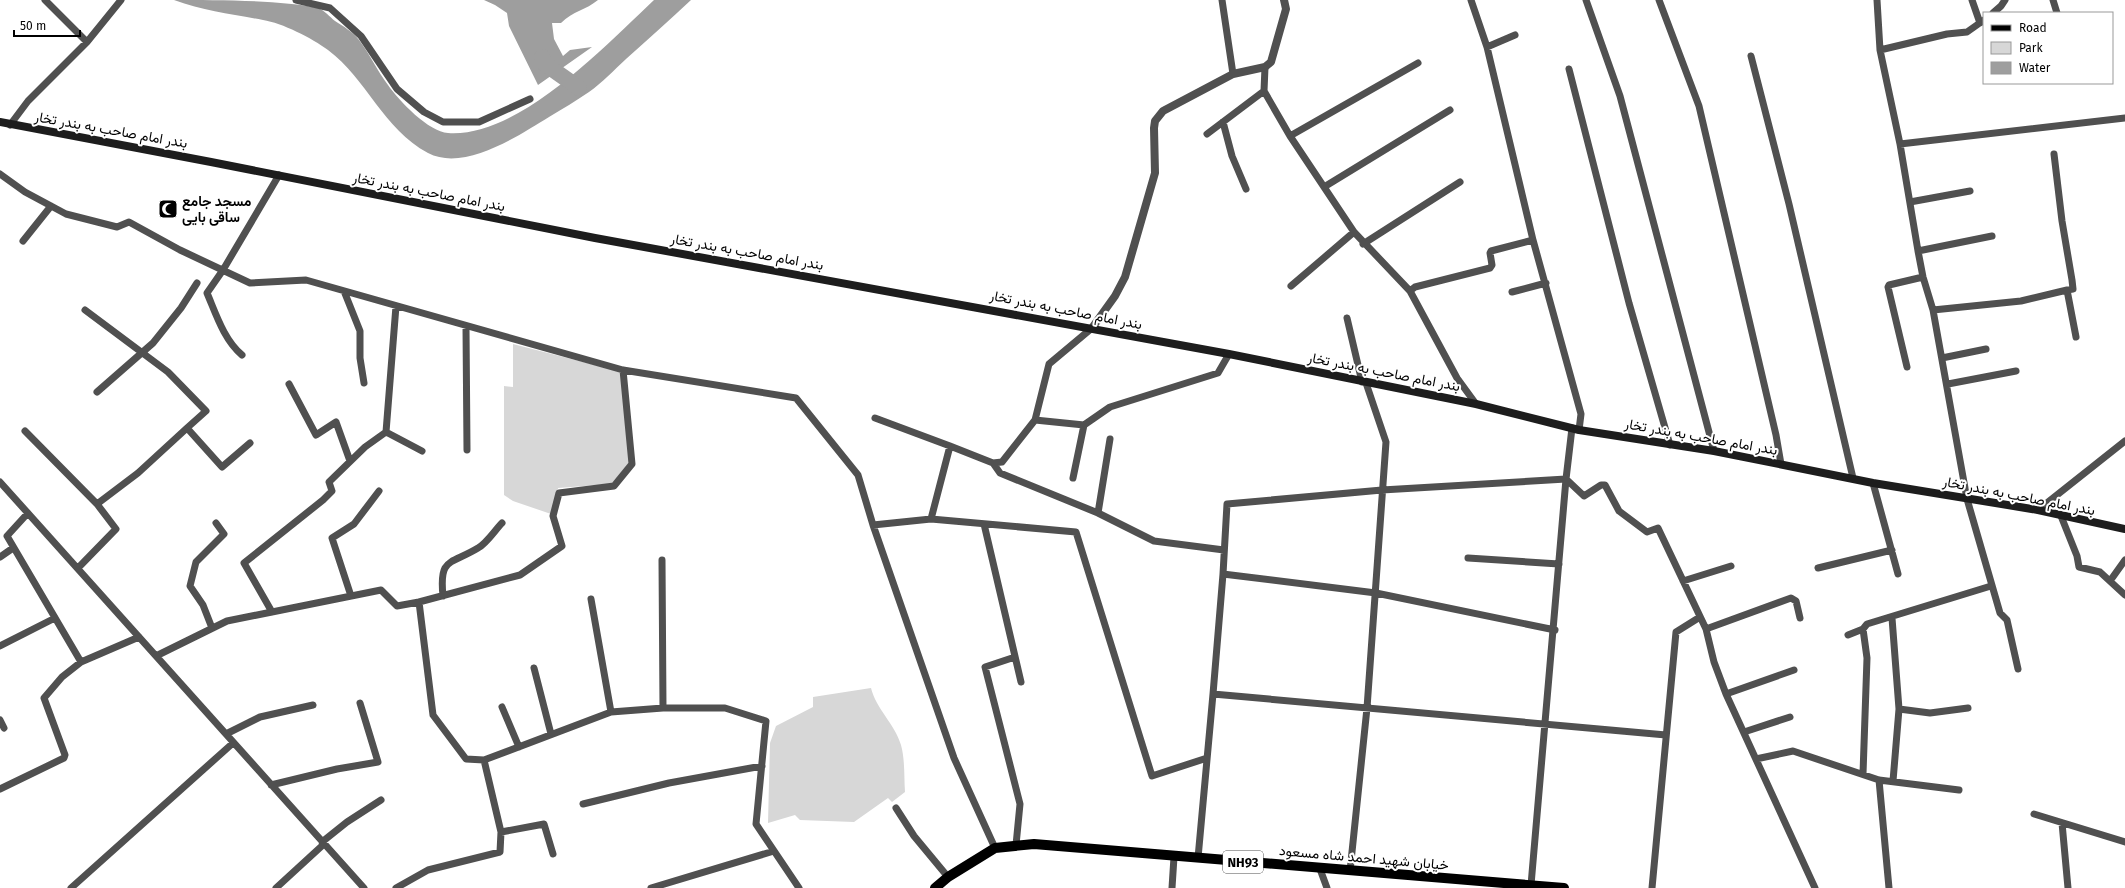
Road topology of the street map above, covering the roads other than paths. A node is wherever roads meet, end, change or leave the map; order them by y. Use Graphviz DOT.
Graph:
graph roads {
  1 [pos="45,0"];
  2 [pos="121,0"];
  3 [pos="296,0"];
  4 [pos="1222,0"];
  5 [pos="1284,0"];
  6 [pos="1471,0"];
  7 [pos="1586,0"];
  8 [pos="1659,0"];
  9 [pos="1877,0"];
  10 [pos="1972,0"];
  11 [pos="2005,0"];
  12 [pos="2053,0"];
  13 [pos="1994,12"];
  14 [pos="2057,12"];
  15 [pos="1982,21"];
  16 [pos="1515,35"];
  17 [pos="88,42"];
  18 [pos="1487,47"];
  19 [pos="1880,50"];
  20 [pos="1751,56"];
  21 [pos="1418,63"];
  22 [pos="1264,66"];
  23 [pos="1569,69"];
  24 [pos="1233,74"];
  25 [pos="1264,91"];
  26 [pos="530,99"];
  27 [pos="1450,110"];
  28 [pos="2125,118"];
  29 [pos="0,122"];
  30 [pos="1223,122"];
  31 [pos="10,125"];
  32 [pos="1207,134"];
  33 [pos="1290,136"];
  34 [pos="1900,144"];
  35 [pos="2054,154"];
  36 [pos="279,175"];
  37 [pos="1,177"];
  38 [pos="1460,182"];
  39 [pos="1324,187"];
  40 [pos="1246,189"];
  41 [pos="1970,191"];
  42 [pos="1910,202"];
  43 [pos="51,206"];
  44 [pos="1354,232"];
  45 [pos="1992,236"];
  46 [pos="1533,240"];
  47 [pos="22,241"];
  48 [pos="1363,244"];
  49 [pos="1918,251"];
  50 [pos="223,270"];
  51 [pos="1923,277"];
  52 [pos="1546,283"];
  53 [pos="197,284"];
  54 [pos="1291,286"];
  55 [pos="2067,290"];
  56 [pos="344,291"];
  57 [pos="1410,291"];
  58 [pos="1512,292"];
  59 [pos="396,306"];
  60 [pos="85,310"];
  61 [pos="1933,310"];
  62 [pos="1347,318"];
  63 [pos="466,326"];
  64 [pos="1092,328"];
  65 [pos="2076,337"];
  66 [pos="1986,349"];
  67 [pos="142,353"];
  68 [pos="1229,354"];
  69 [pos="242,355"];
  70 [pos="1942,358"];
  71 [pos="1907,367"];
  72 [pos="623,370"];
  73 [pos="2016,371"];
  74 [pos="364,383"];
  75 [pos="1364,383"];
  76 [pos="289,384"];
  77 [pos="1948,384"];
  78 [pos="97,392"];
  79 [pos="1476,404"];
  80 [pos="875,418"];
  81 [pos="1036,420"];
  82 [pos="1084,425"];
  83 [pos="187,428"];
  84 [pos="1576,429"];
  85 [pos="25,432"];
  86 [pos="386,432"];
  87 [pos="1110,439"];
  88 [pos="2125,441"];
  89 [pos="250,443"];
  90 [pos="1670,445"];
  91 [pos="950,446"];
  92 [pos="467,450"];
  93 [pos="422,451"];
  94 [pos="1714,451"];
  95 [pos="350,461"];
  96 [pos="993,463"];
  97 [pos="1780,464"];
  98 [pos="1073,478"];
  99 [pos="1853,478"];
  100 [pos="1566,479"];
  101 [pos="0,482"];
  102 [pos="1873,483"];
  103 [pos="1382,490"];
  104 [pos="379,491"];
  105 [pos="1967,499"];
  106 [pos="97,504"];
  107 [pos="2038,510"];
  108 [pos="28,513"];
  109 [pos="1098,513"];
  110 [pos="2061,516"];
  111 [pos="931,519"];
  112 [pos="502,523"];
  113 [pos="216,524"];
  114 [pos="984,524"];
  115 [pos="873,525"];
  116 [pos="2125,529"];
  117 [pos="14,548"];
  118 [pos="1224,550"];
  119 [pos="1892,550"];
  120 [pos="0,557"];
  121 [pos="1468,558"];
  122 [pos="662,560"];
  123 [pos="2125,560"];
  124 [pos="1558,564"];
  125 [pos="1731,566"];
  126 [pos="78,568"];
  127 [pos="1818,568"];
  128 [pos="1223,574"];
  129 [pos="1898,574"];
  130 [pos="1683,581"];
  131 [pos="2110,581"];
  132 [pos="1991,586"];
  133 [pos="1376,593"];
  134 [pos="2125,595"];
  135 [pos="351,596"];
  136 [pos="443,596"];
  137 [pos="591,599"];
  138 [pos="419,602"];
  139 [pos="272,612"];
  140 [pos="1700,616"];
  141 [pos="55,618"];
  142 [pos="1800,618"];
  143 [pos="1892,618"];
  144 [pos="212,628"];
  145 [pos="1706,629"];
  146 [pos="1863,629"];
  147 [pos="1554,630"];
  148 [pos="1848,635"];
  149 [pos="139,637"];
  150 [pos="0,646"];
  151 [pos="156,656"];
  152 [pos="1015,656"];
  153 [pos="81,662"];
  154 [pos="534,668"];
  155 [pos="2018,669"];
  156 [pos="1794,670"];
  157 [pos="1021,682"];
  158 [pos="1213,694"];
  159 [pos="1726,694"];
  160 [pos="360,703"];
  161 [pos="313,705"];
  162 [pos="502,707"];
  163 [pos="663,708"];
  164 [pos="1367,708"];
  165 [pos="1968,708"];
  166 [pos="1899,709"];
  167 [pos="611,712"];
  168 [pos="1790,717"];
  169 [pos="0,720"];
  170 [pos="1544,723"];
  171 [pos="4,728"];
  172 [pos="1744,732"];
  173 [pos="226,734"];
  174 [pos="551,734"];
  175 [pos="1666,735"];
  176 [pos="234,743"];
  177 [pos="519,747"];
  178 [pos="1207,758"];
  179 [pos="1756,759"];
  180 [pos="484,760"];
  181 [pos="762,766"];
  182 [pos="1863,774"];
  183 [pos="1879,780"];
  184 [pos="1893,781"];
  185 [pos="271,785"];
  186 [pos="0,789"];
  187 [pos="1959,790"];
  188 [pos="381,800"];
  189 [pos="583,804"];
  190 [pos="896,808"];
  191 [pos="2034,814"];
  192 [pos="2062,823"];
  193 [pos="501,832"];
  194 [pos="2125,842"];
  195 [pos="323,843"];
  196 [pos="1016,845"];
  197 [pos="995,848"];
  198 [pos="774,850"];
  199 [pos="553,854"];
  200 [pos="1174,857"];
  201 [pos="1198,858"];
  202 [pos="1320,869"];
  203 [pos="1350,871"];
  204 [pos="948,877"];
  205 [pos="1537,886"];
  206 [pos="71,888"];
  207 [pos="276,888"];
  208 [pos="364,888"];
  209 [pos="396,888"];
  210 [pos="651,888"];
  211 [pos="799,888"];
  212 [pos="935,888"];
  213 [pos="1172,888"];
  214 [pos="1327,888"];
  215 [pos="1564,888"];
  216 [pos="1652,888"];
  217 [pos="1815,888"];
  218 [pos="1889,888"];
  219 [pos="2068,888"];
  1 -- 17 [label="street"];
  2 -- 17 [label="street"];
  3 -- 26 [label="street"];
  4 -- 24 [label="street"];
  5 -- 22 [label="street"];
  6 -- 18 [label="street"];
  7 -- 94 [label="street"];
  8 -- 97 [label="street"];
  9 -- 19 [label="street"];
  10 -- 15 [label="street"];
  11 -- 13 [label="street"];
  12 -- 14 [label="street"];
  15 -- 19 [label="street"];
  16 -- 18 [label="street"];
  17 -- 31 [label="street"];
  18 -- 46 [label="street"];
  19 -- 34 [label="street"];
  20 -- 99 [label="street"];
  21 -- 33 [label="street"];
  22 -- 24 [label="street"];
  22 -- 25 [label="street"];
  23 -- 90 [label="street"];
  24 -- 64 [label="street"];
  25 -- 30 [label="street"];
  25 -- 33 [label="street"];
  27 -- 39 [label="street"];
  28 -- 34 [label="street"];
  29 -- 31 [label="main road, بندر امام صاحب به بندر تخار"];
  30 -- 32 [label="street"];
  30 -- 40 [label="street"];
  31 -- 36 [label="main road, بندر امام صاحب به بندر تخار"];
  33 -- 39 [label="street"];
  34 -- 42 [label="street"];
  35 -- 55 [label="street"];
  36 -- 50 [label="street"];
  36 -- 64 [label="main road, بندر امام صاحب به بندر تخار"];
  37 -- 43 [label="street"];
  38 -- 48 [label="street"];
  39 -- 44 [label="street"];
  41 -- 42 [label="street"];
  42 -- 49 [label="street"];
  43 -- 47 [label="street"];
  43 -- 50 [label="street"];
  44 -- 48 [label="street"];
  44 -- 54 [label="street"];
  45 -- 49 [label="street"];
  46 -- 52 [label="street"];
  46 -- 57 [label="street"];
  48 -- 57 [label="street"];
  49 -- 51 [label="street"];
  50 -- 56 [label="street"];
  50 -- 69 [label="street"];
  51 -- 61 [label="street"];
  51 -- 71 [label="street"];
  52 -- 58 [label="street"];
  52 -- 84 [label="street"];
  53 -- 67 [label="street"];
  55 -- 61 [label="street"];
  55 -- 65 [label="street"];
  56 -- 59 [label="street"];
  56 -- 74 [label="street"];
  57 -- 79 [label="street"];
  59 -- 63 [label="street"];
  59 -- 86 [label="street"];
  60 -- 67 [label="street"];
  61 -- 70 [label="street"];
  62 -- 75 [label="street"];
  63 -- 72 [label="street"];
  63 -- 92 [label="street"];
  64 -- 68 [label="main road, بندر امام صاحب به بندر تخار"];
  64 -- 81 [label="street"];
  66 -- 70 [label="street"];
  67 -- 78 [label="street"];
  67 -- 83 [label="street"];
  68 -- 75 [label="main road, بندر امام صاحب به بندر تخار"];
  68 -- 82 [label="street"];
  70 -- 77 [label="street"];
  72 -- 115 [label="street"];
  72 -- 136 [label="street"];
  73 -- 77 [label="street"];
  75 -- 79 [label="main road, بندر امام صاحب به بندر تخار"];
  75 -- 103 [label="street"];
  76 -- 95 [label="street"];
  77 -- 105 [label="street"];
  79 -- 84 [label="main road, بندر امام صاحب به بندر تخار"];
  80 -- 91 [label="street"];
  81 -- 82 [label="street"];
  81 -- 96 [label="street"];
  82 -- 98 [label="street"];
  83 -- 89 [label="street"];
  83 -- 106 [label="street"];
  84 -- 90 [label="main road, بندر امام صاحب به بندر تخار"];
  84 -- 100 [label="street"];
  85 -- 106 [label="street"];
  86 -- 93 [label="street"];
  86 -- 95 [label="street"];
  87 -- 109 [label="street"];
  88 -- 107 [label="street"];
  90 -- 94 [label="main road, بندر امام صاحب به بندر تخار"];
  91 -- 96 [label="street"];
  91 -- 111 [label="street"];
  94 -- 97 [label="main road, بندر امام صاحب به بندر تخار"];
  95 -- 139 [label="street"];
  96 -- 109 [label="street"];
  97 -- 99 [label="main road, بندر امام صاحب به بندر تخار"];
  99 -- 102 [label="main road, بندر امام صاحب به بندر تخار"];
  100 -- 103 [label="street"];
  100 -- 124 [label="street"];
  100 -- 130 [label="street"];
  101 -- 108 [label="street"];
  102 -- 105 [label="main road, بندر امام صاحب به بندر تخار"];
  102 -- 119 [label="street"];
  103 -- 118 [label="street"];
  103 -- 133 [label="street"];
  104 -- 135 [label="street"];
  105 -- 107 [label="main road, بندر امام صاحب به بندر تخار"];
  105 -- 132 [label="street"];
  106 -- 126 [label="street"];
  107 -- 110 [label="main road, بندر امام صاحب به بندر تخار"];
  108 -- 117 [label="street"];
  108 -- 126 [label="street"];
  109 -- 118 [label="street"];
  110 -- 116 [label="main road, بندر امام صاحب به بندر تخار"];
  110 -- 131 [label="street"];
  111 -- 114 [label="street"];
  111 -- 115 [label="street"];
  112 -- 136 [label="street"];
  113 -- 144 [label="street"];
  114 -- 152 [label="street"];
  114 -- 178 [label="street"];
  115 -- 197 [label="street"];
  117 -- 120 [label="street"];
  117 -- 141 [label="street"];
  118 -- 128 [label="street"];
  119 -- 127 [label="street"];
  119 -- 129 [label="street"];
  121 -- 124 [label="street"];
  122 -- 163 [label="street"];
  123 -- 131 [label="street"];
  124 -- 147 [label="street"];
  125 -- 130 [label="street"];
  126 -- 149 [label="street"];
  128 -- 133 [label="street"];
  128 -- 158 [label="street"];
  130 -- 140 [label="street"];
  131 -- 134 [label="street"];
  132 -- 143 [label="street"];
  132 -- 155 [label="street"];
  133 -- 147 [label="street"];
  133 -- 164 [label="street"];
  135 -- 138 [label="street"];
  135 -- 139 [label="street"];
  136 -- 138 [label="street"];
  137 -- 167 [label="street"];
  138 -- 180 [label="street"];
  139 -- 144 [label="street"];
  140 -- 145 [label="street"];
  140 -- 175 [label="street"];
  141 -- 150 [label="street"];
  141 -- 153 [label="street"];
  142 -- 145 [label="street"];
  143 -- 146 [label="street"];
  143 -- 166 [label="street"];
  144 -- 151 [label="street"];
  145 -- 159 [label="street"];
  146 -- 148 [label="street"];
  146 -- 182 [label="street"];
  147 -- 170 [label="street"];
  149 -- 151 [label="street"];
  149 -- 153 [label="street"];
  151 -- 173 [label="street"];
  152 -- 157 [label="street"];
  152 -- 196 [label="street"];
  153 -- 186 [label="street"];
  154 -- 174 [label="street"];
  156 -- 159 [label="street"];
  158 -- 164 [label="street"];
  158 -- 178 [label="street"];
  159 -- 172 [label="street"];
  160 -- 185 [label="street"];
  161 -- 173 [label="street"];
  162 -- 177 [label="street"];
  163 -- 167 [label="street"];
  163 -- 181 [label="street"];
  164 -- 170 [label="street"];
  164 -- 203 [label="street"];
  165 -- 166 [label="street"];
  166 -- 184 [label="street"];
  167 -- 174 [label="street"];
  168 -- 172 [label="street"];
  169 -- 171 [label="street"];
  170 -- 175 [label="street"];
  170 -- 205 [label="street"];
  172 -- 179 [label="street"];
  173 -- 176 [label="street"];
  174 -- 177 [label="street"];
  175 -- 216 [label="street"];
  176 -- 185 [label="street"];
  176 -- 206 [label="street"];
  177 -- 180 [label="street"];
  178 -- 201 [label="street"];
  179 -- 182 [label="street"];
  179 -- 217 [label="street"];
  180 -- 193 [label="street"];
  181 -- 189 [label="street"];
  181 -- 198 [label="street"];
  182 -- 183 [label="street"];
  183 -- 184 [label="street"];
  183 -- 218 [label="street"];
  184 -- 187 [label="street"];
  185 -- 195 [label="street"];
  188 -- 195 [label="street"];
  190 -- 204 [label="street"];
  191 -- 192 [label="street"];
  192 -- 194 [label="street"];
  192 -- 219 [label="street"];
  193 -- 199 [label="street"];
  193 -- 209 [label="street"];
  195 -- 207 [label="street"];
  195 -- 208 [label="street"];
  196 -- 197 [label="main road, خیابان شهید احمد شاه مسعود / NH93"];
  196 -- 200 [label="main road, خیابان شهید احمد شاه مسعود / NH93"];
  197 -- 204 [label="main road, خیابان شهید احمد شاه مسعود / NH93"];
  198 -- 210 [label="street"];
  198 -- 211 [label="street"];
  200 -- 201 [label="main road, خیابان شهید احمد شاه مسعود / NH93"];
  200 -- 213 [label="street"];
  201 -- 202 [label="main road, خیابان شهید احمد شاه مسعود / NH93"];
  202 -- 203 [label="main road, خیابان شهید احمد شاه مسعود / NH93"];
  202 -- 214 [label="street"];
  203 -- 205 [label="main road, خیابان شهید احمد شاه مسعود / NH93"];
  204 -- 212 [label="main road, خیابان شهید احمد شاه مسعود / NH93"];
  205 -- 215 [label="main road, خیابان شهید احمد شاه مسعود / NH93"];
}
